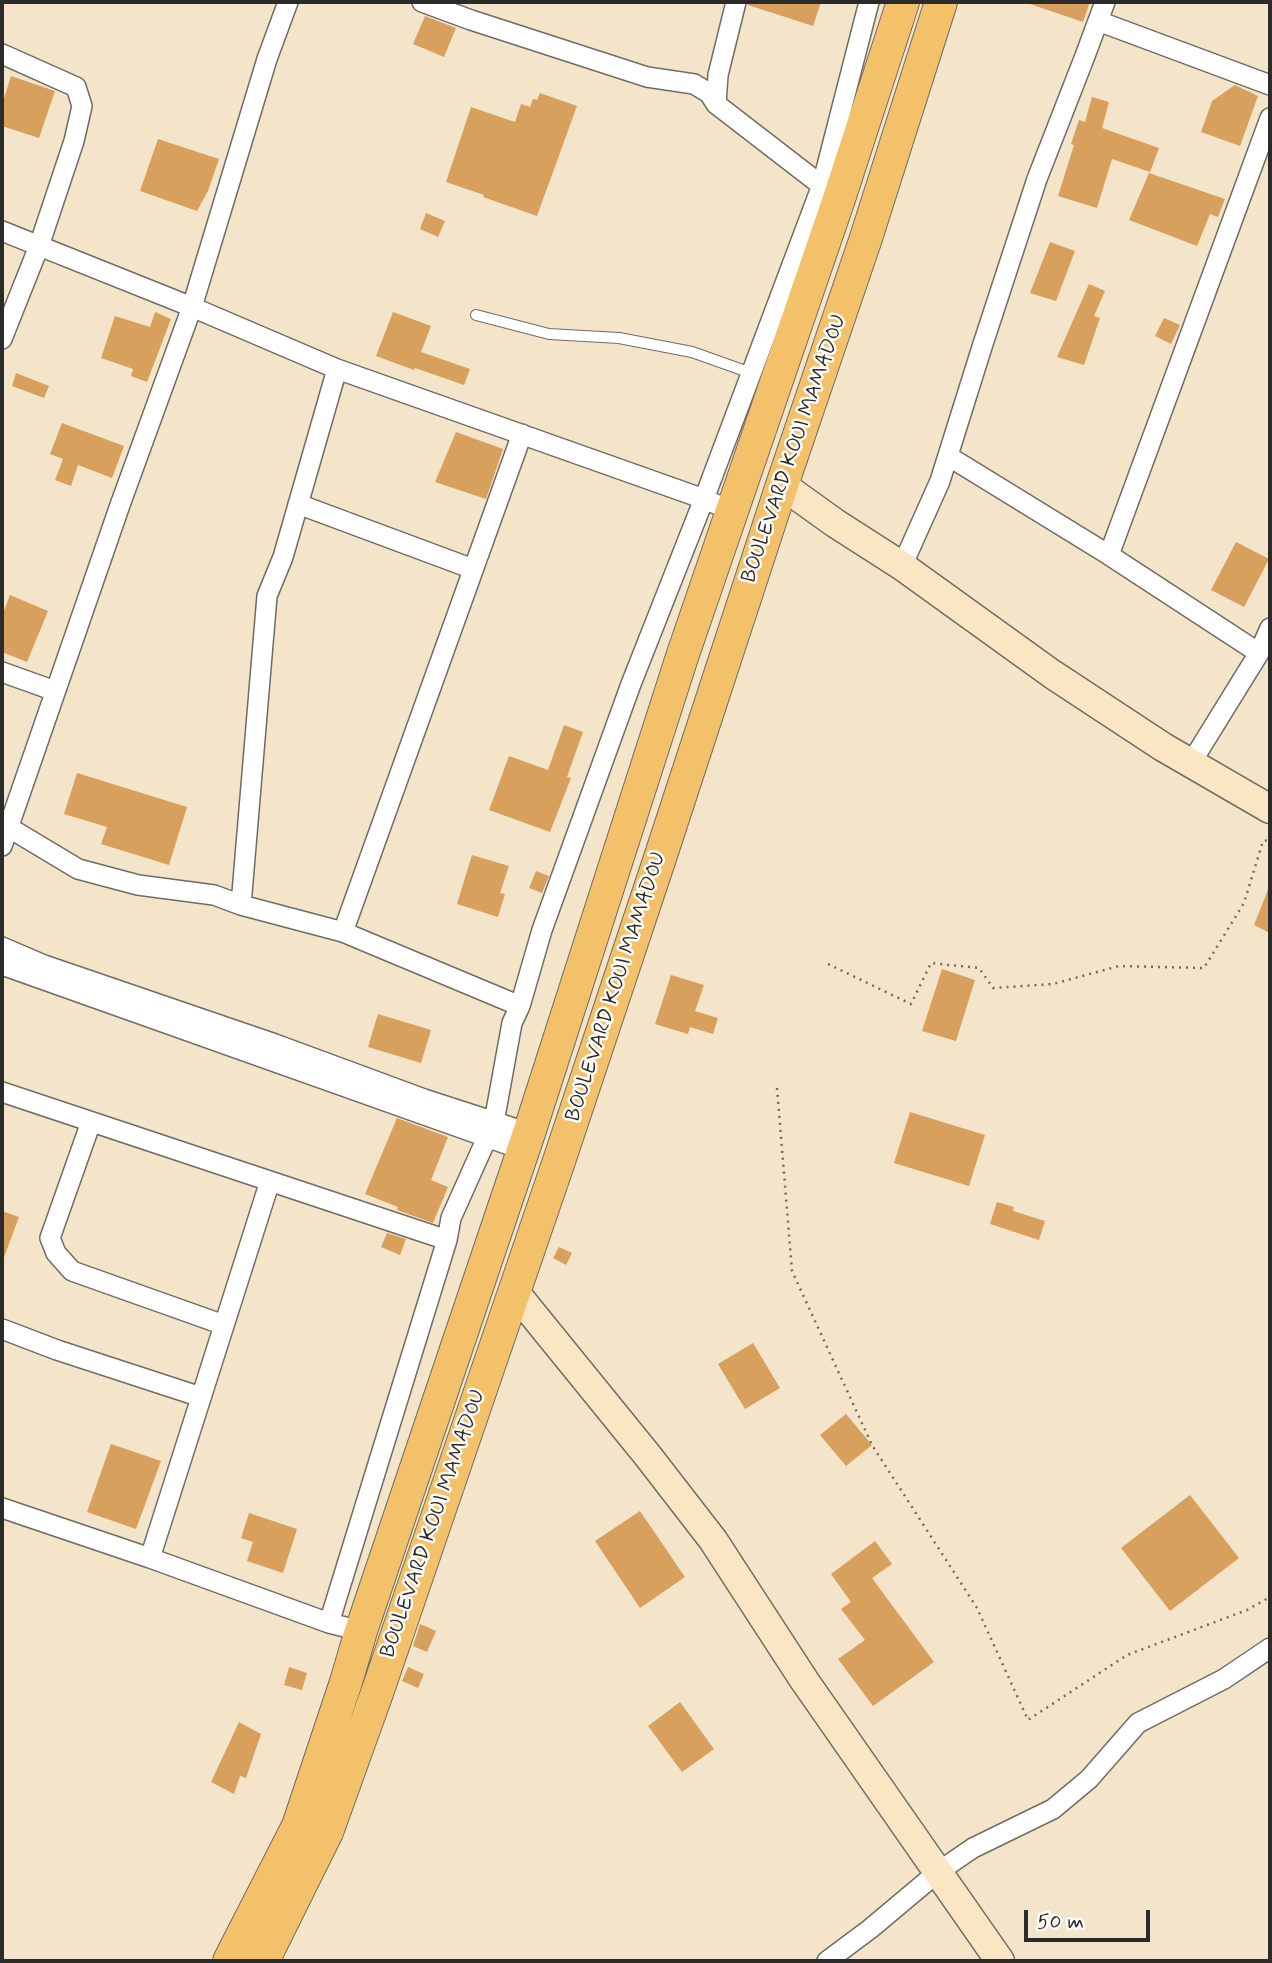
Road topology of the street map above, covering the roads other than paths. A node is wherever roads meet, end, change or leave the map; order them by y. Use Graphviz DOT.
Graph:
graph roads {
  1 [pos="288,2"];
  2 [pos="422,2"];
  3 [pos="736,2"];
  4 [pos="869,2"];
  5 [pos="903,2"];
  6 [pos="941,2"];
  7 [pos="1105,2"];
  8 [pos="1098,21"];
  9 [pos="2,54"];
  10 [pos="1270,85"];
  11 [pos="716,104"];
  12 [pos="1270,118"];
  13 [pos="831,192"];
  14 [pos="2,231"];
  15 [pos="39,246"];
  16 [pos="192,307"];
  17 [pos="477,315"];
  18 [pos="2,339"];
  19 [pos="337,369"];
  20 [pos="751,373"];
  21 [pos="522,434"];
  22 [pos="948,457"];
  23 [pos="746,469"];
  24 [pos="782,485"];
  25 [pos="298,504"];
  26 [pos="718,505"];
  27 [pos="1109,555"];
  28 [pos="902,566"];
  29 [pos="473,569"];
  30 [pos="1270,628"];
  31 [pos="1259,653"];
  32 [pos="2,672"];
  33 [pos="55,691"];
  34 [pos="1191,763"];
  35 [pos="1270,809"];
  36 [pos="5,837"];
  37 [pos="241,905"];
  38 [pos="342,932"];
  39 [pos="2,947"];
  40 [pos="2,965"];
  41 [pos="520,1006"];
  42 [pos="2,1092"];
  43 [pos="90,1122"];
  44 [pos="491,1130"];
  45 [pos="526,1141"];
  46 [pos="270,1181"];
  47 [pos="447,1240"];
  48 [pos="514,1291"];
  49 [pos="224,1325"];
  50 [pos="2,1329"];
  51 [pos="201,1397"];
  52 [pos="2,1508"];
  53 [pos="150,1558"];
  54 [pos="329,1623"];
  55 [pos="360,1631"];
  56 [pos="1270,1648"];
  57 [pos="938,1872"];
  58 [pos="229,1961"];
  59 [pos="263,1961"];
  60 [pos="827,1961"];
  61 [pos="1000,1961"];
  1 -- 16 [label="street"];
  2 -- 11 [label="street"];
  3 -- 11 [label="street"];
  4 -- 13 [label="street"];
  5 -- 13 [label="main road, BOULEVARD KOUI MAMADOU"];
  6 -- 24 [label="main road, BOULEVARD KOUI MAMADOU"];
  7 -- 8 [label="street"];
  8 -- 10 [label="street"];
  8 -- 22 [label="street"];
  9 -- 15 [label="street"];
  11 -- 13 [label="street"];
  12 -- 27 [label="street"];
  13 -- 20 [label="street"];
  13 -- 23 [label="main road, BOULEVARD KOUI MAMADOU"];
  14 -- 15 [label="street"];
  15 -- 16 [label="street"];
  15 -- 18 [label="street"];
  16 -- 19 [label="street"];
  16 -- 33 [label="street"];
  17 -- 20 [label="lane"];
  19 -- 21 [label="street"];
  19 -- 25 [label="street"];
  20 -- 26 [label="street"];
  21 -- 26 [label="street"];
  21 -- 29 [label="street"];
  22 -- 27 [label="street"];
  22 -- 28 [label="street"];
  23 -- 24 [label="main road"];
  23 -- 26 [label="main road, BOULEVARD KOUI MAMADOU"];
  24 -- 28 [label="street"];
  24 -- 48 [label="main road, BOULEVARD KOUI MAMADOU"];
  25 -- 29 [label="street"];
  25 -- 37 [label="street"];
  26 -- 41 [label="street"];
  26 -- 45 [label="main road, BOULEVARD KOUI MAMADOU"];
  27 -- 31 [label="street"];
  28 -- 34 [label="street"];
  29 -- 38 [label="street"];
  30 -- 31 [label="street"];
  31 -- 34 [label="street"];
  32 -- 33 [label="street"];
  33 -- 36 [label="street"];
  34 -- 35 [label="street"];
  36 -- 37 [label="street"];
  37 -- 38 [label="street"];
  38 -- 41 [label="street"];
  39 -- 44 [label="street"];
  40 -- 44 [label="street"];
  41 -- 44 [label="street"];
  42 -- 43 [label="street"];
  43 -- 46 [label="street"];
  43 -- 49 [label="street"];
  44 -- 45 [label="street"];
  44 -- 47 [label="street"];
  45 -- 55 [label="main road, BOULEVARD KOUI MAMADOU"];
  46 -- 47 [label="street"];
  46 -- 49 [label="street"];
  47 -- 54 [label="street"];
  48 -- 57 [label="street"];
  48 -- 59 [label="main road, BOULEVARD KOUI MAMADOU"];
  49 -- 51 [label="street"];
  50 -- 51 [label="street"];
  51 -- 53 [label="street"];
  52 -- 53 [label="street"];
  53 -- 54 [label="street"];
  54 -- 55 [label="street"];
  55 -- 58 [label="main road, BOULEVARD KOUI MAMADOU"];
  56 -- 57 [label="street"];
  57 -- 60 [label="street"];
  57 -- 61 [label="street"];
}
